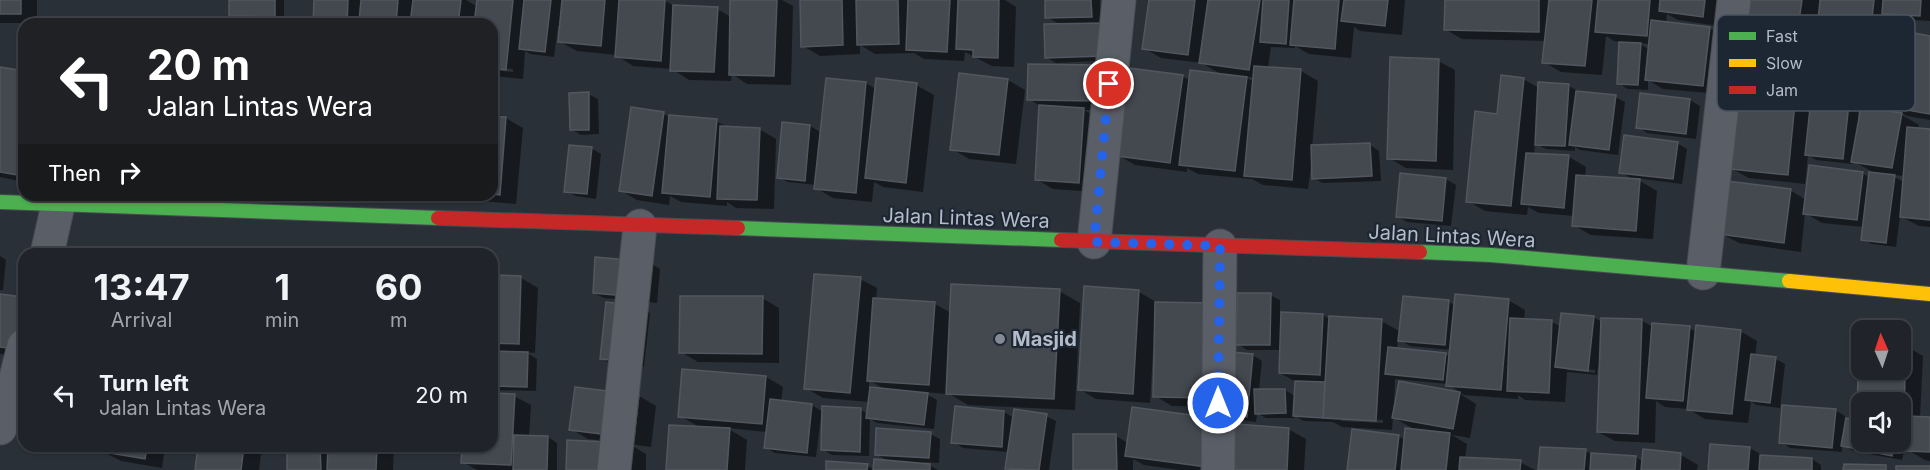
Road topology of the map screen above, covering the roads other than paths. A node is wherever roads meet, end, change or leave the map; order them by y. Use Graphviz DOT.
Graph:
graph roads {
  1 [pos="1119,0"];
  2 [pos="1734,0"];
  3 [pos="1732,15"];
  4 [pos="1721,111"];
  5 [pos="0,202"];
  6 [pos="58,206"];
  7 [pos="640,226"];
  8 [pos="1094,242"];
  9 [pos="1220,246"];
  10 [pos="48,248"];
  11 [pos="1703,273"];
  12 [pos="1930,294"];
  13 [pos="18,370"];
  14 [pos="0,428"];
  15 [pos="614,470"];
  16 [pos="1218,470"];
  1 -- 8 [label="street"];
  2 -- 3 [label="street"];
  4 -- 11 [label="street"];
  5 -- 6 [label="main road, Jalan Lintas Wera"];
  6 -- 7 [label="main road, Jalan Lintas Wera"];
  6 -- 10 [label="street"];
  7 -- 8 [label="main road, Jalan Lintas Wera"];
  7 -- 15 [label="street"];
  8 -- 9 [label="main road, Jalan Lintas Wera"];
  9 -- 11 [label="main road, Jalan Lintas Wera"];
  9 -- 16 [label="street"];
  11 -- 12 [label="main road, Jalan Lintas Wera"];
  13 -- 14 [label="street"];
}
